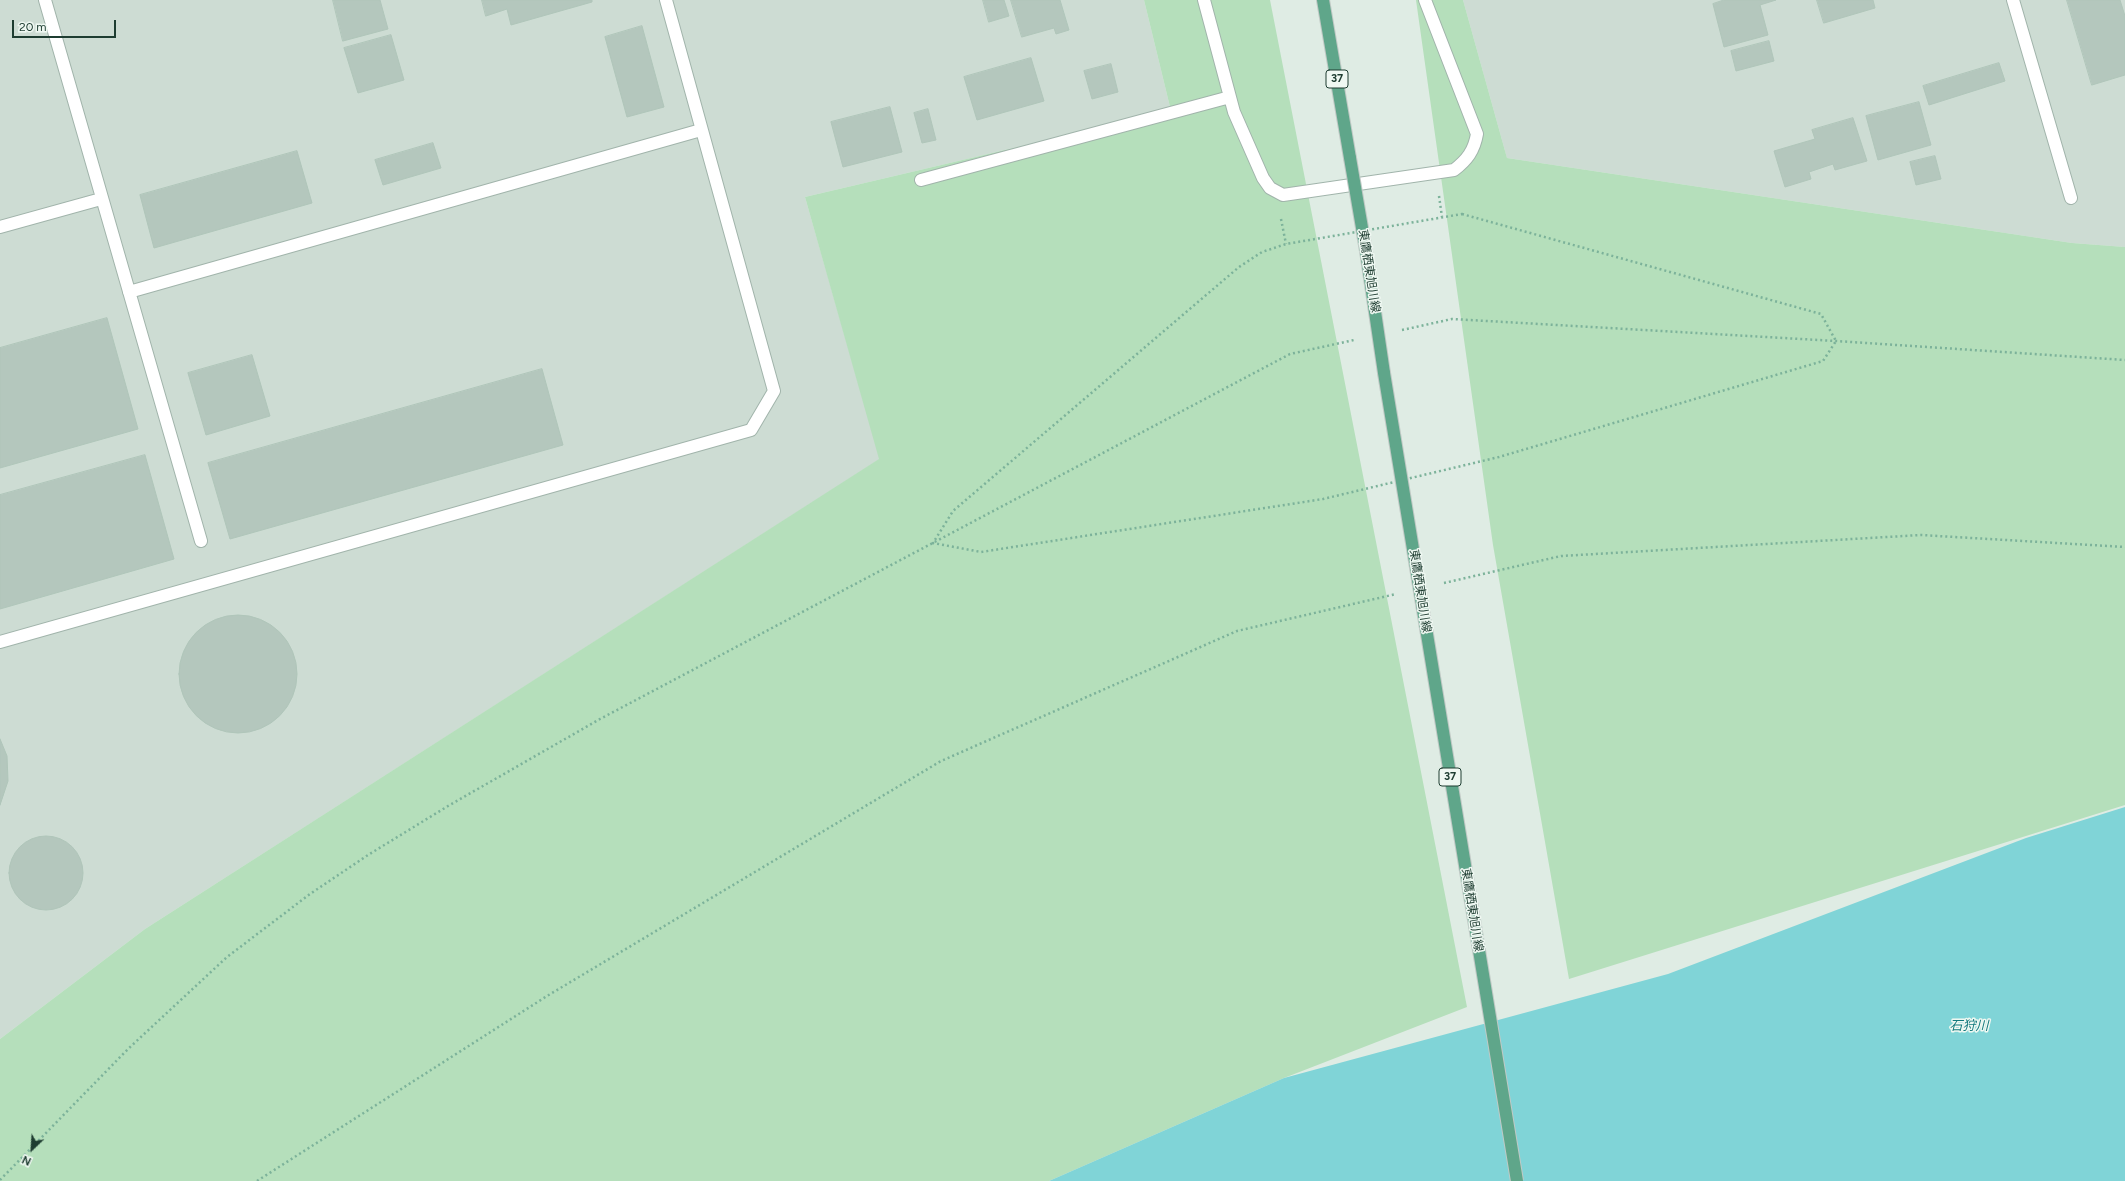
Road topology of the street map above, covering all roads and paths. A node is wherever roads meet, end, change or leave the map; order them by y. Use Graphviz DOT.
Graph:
graph roads {
  1 [pos="45,0"];
  2 [pos="666,0"];
  3 [pos="1204,0"];
  4 [pos="1323,0"];
  5 [pos="1425,0"];
  6 [pos="2012,0"];
  7 [pos="1230,97"];
  8 [pos="701,130"];
  9 [pos="921,180"];
  10 [pos="2071,198"];
  11 [pos="102,199"];
  12 [pos="0,227"];
  13 [pos="129,292"];
  14 [pos="1379,334"];
  15 [pos="1836,341"];
  16 [pos="2125,360"];
  17 [pos="202,541"];
  18 [pos="933,543"];
  19 [pos="2125,547"];
  20 [pos="1438,584"];
  21 [pos="1399,593"];
  22 [pos="0,642"];
  23 [pos="0,1180"];
  24 [pos="261,1180"];
  25 [pos="257,1181"];
  26 [pos="1516,1181"];
  1 -- 11 [label="street"];
  2 -- 8 [label="street"];
  3 -- 7 [label="street"];
  4 -- 14 [label="main road, 東鷹栖東旭川線 / 37, bridge"];
  5 -- 7 [label="street"];
  6 -- 10 [label="street"];
  7 -- 9 [label="street"];
  8 -- 13 [label="street"];
  8 -- 22 [label="street"];
  11 -- 12 [label="street"];
  11 -- 13 [label="street"];
  13 -- 17 [label="street"];
  14 -- 15 [label="path"];
  14 -- 18 [label="path"];
  14 -- 26 [label="main road, 東鷹栖東旭川線 / 37, bridge"];
  15 -- 16 [label="path"];
  15 -- 18 [label="path"];
  18 -- 23 [label="path"];
  19 -- 20 [label="path"];
  21 -- 24 [label="path"];
  24 -- 25 [label="path"];
}
